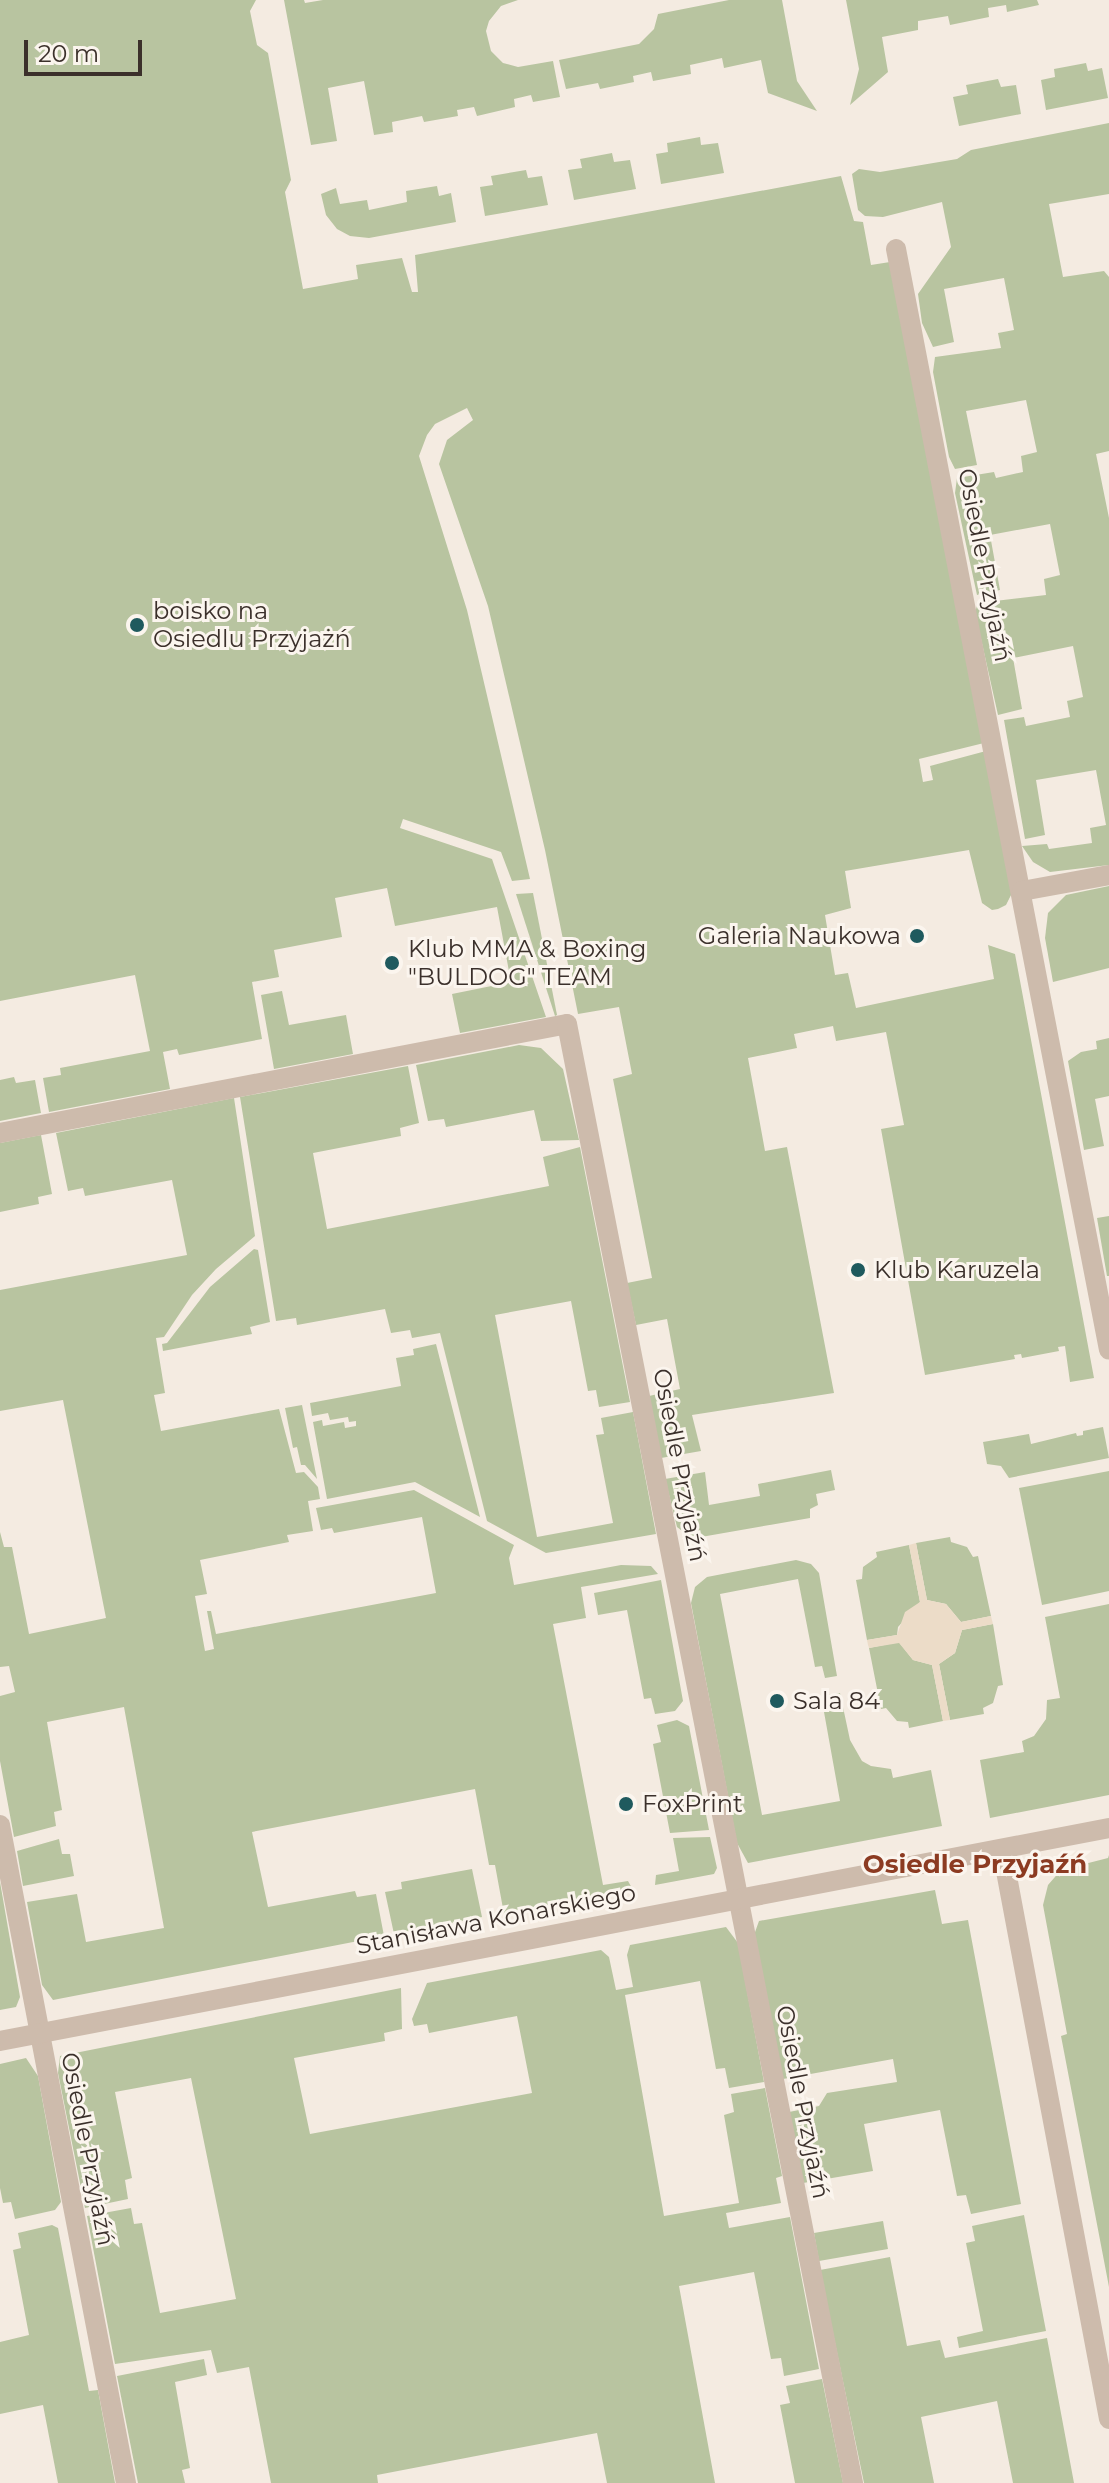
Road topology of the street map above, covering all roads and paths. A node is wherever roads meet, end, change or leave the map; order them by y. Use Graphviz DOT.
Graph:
graph roads {
  1 [pos="896,249"];
  2 [pos="1109,875"];
  3 [pos="1022,891"];
  4 [pos="0,1133"];
  5 [pos="1109,1350"];
  6 [pos="0,1825"];
  7 [pos="1109,1828"];
  8 [pos="1002,1850"];
  9 [pos="736,1899"];
  10 [pos="40,2033"];
  11 [pos="0,2041"];
  12 [pos="1109,2419"];
  13 [pos="126,2483"];
  14 [pos="853,2483"];
  1 -- 3 [label="street, Osiedle Przyjaźń"];
  2 -- 3 [label="street"];
  3 -- 5 [label="street, Osiedle Przyjaźń"];
  4 -- 9 [label="street, Osiedle Przyjaźń"];
  6 -- 10 [label="street, Osiedle Przyjaźń"];
  7 -- 8 [label="street, Stanisława Konarskiego"];
  8 -- 9 [label="street, Stanisława Konarskiego"];
  8 -- 12 [label="street"];
  9 -- 10 [label="street, Stanisława Konarskiego"];
  9 -- 14 [label="street, Osiedle Przyjaźń"];
  10 -- 11 [label="street, Stanisława Konarskiego"];
  10 -- 13 [label="street, Osiedle Przyjaźń"];
}
